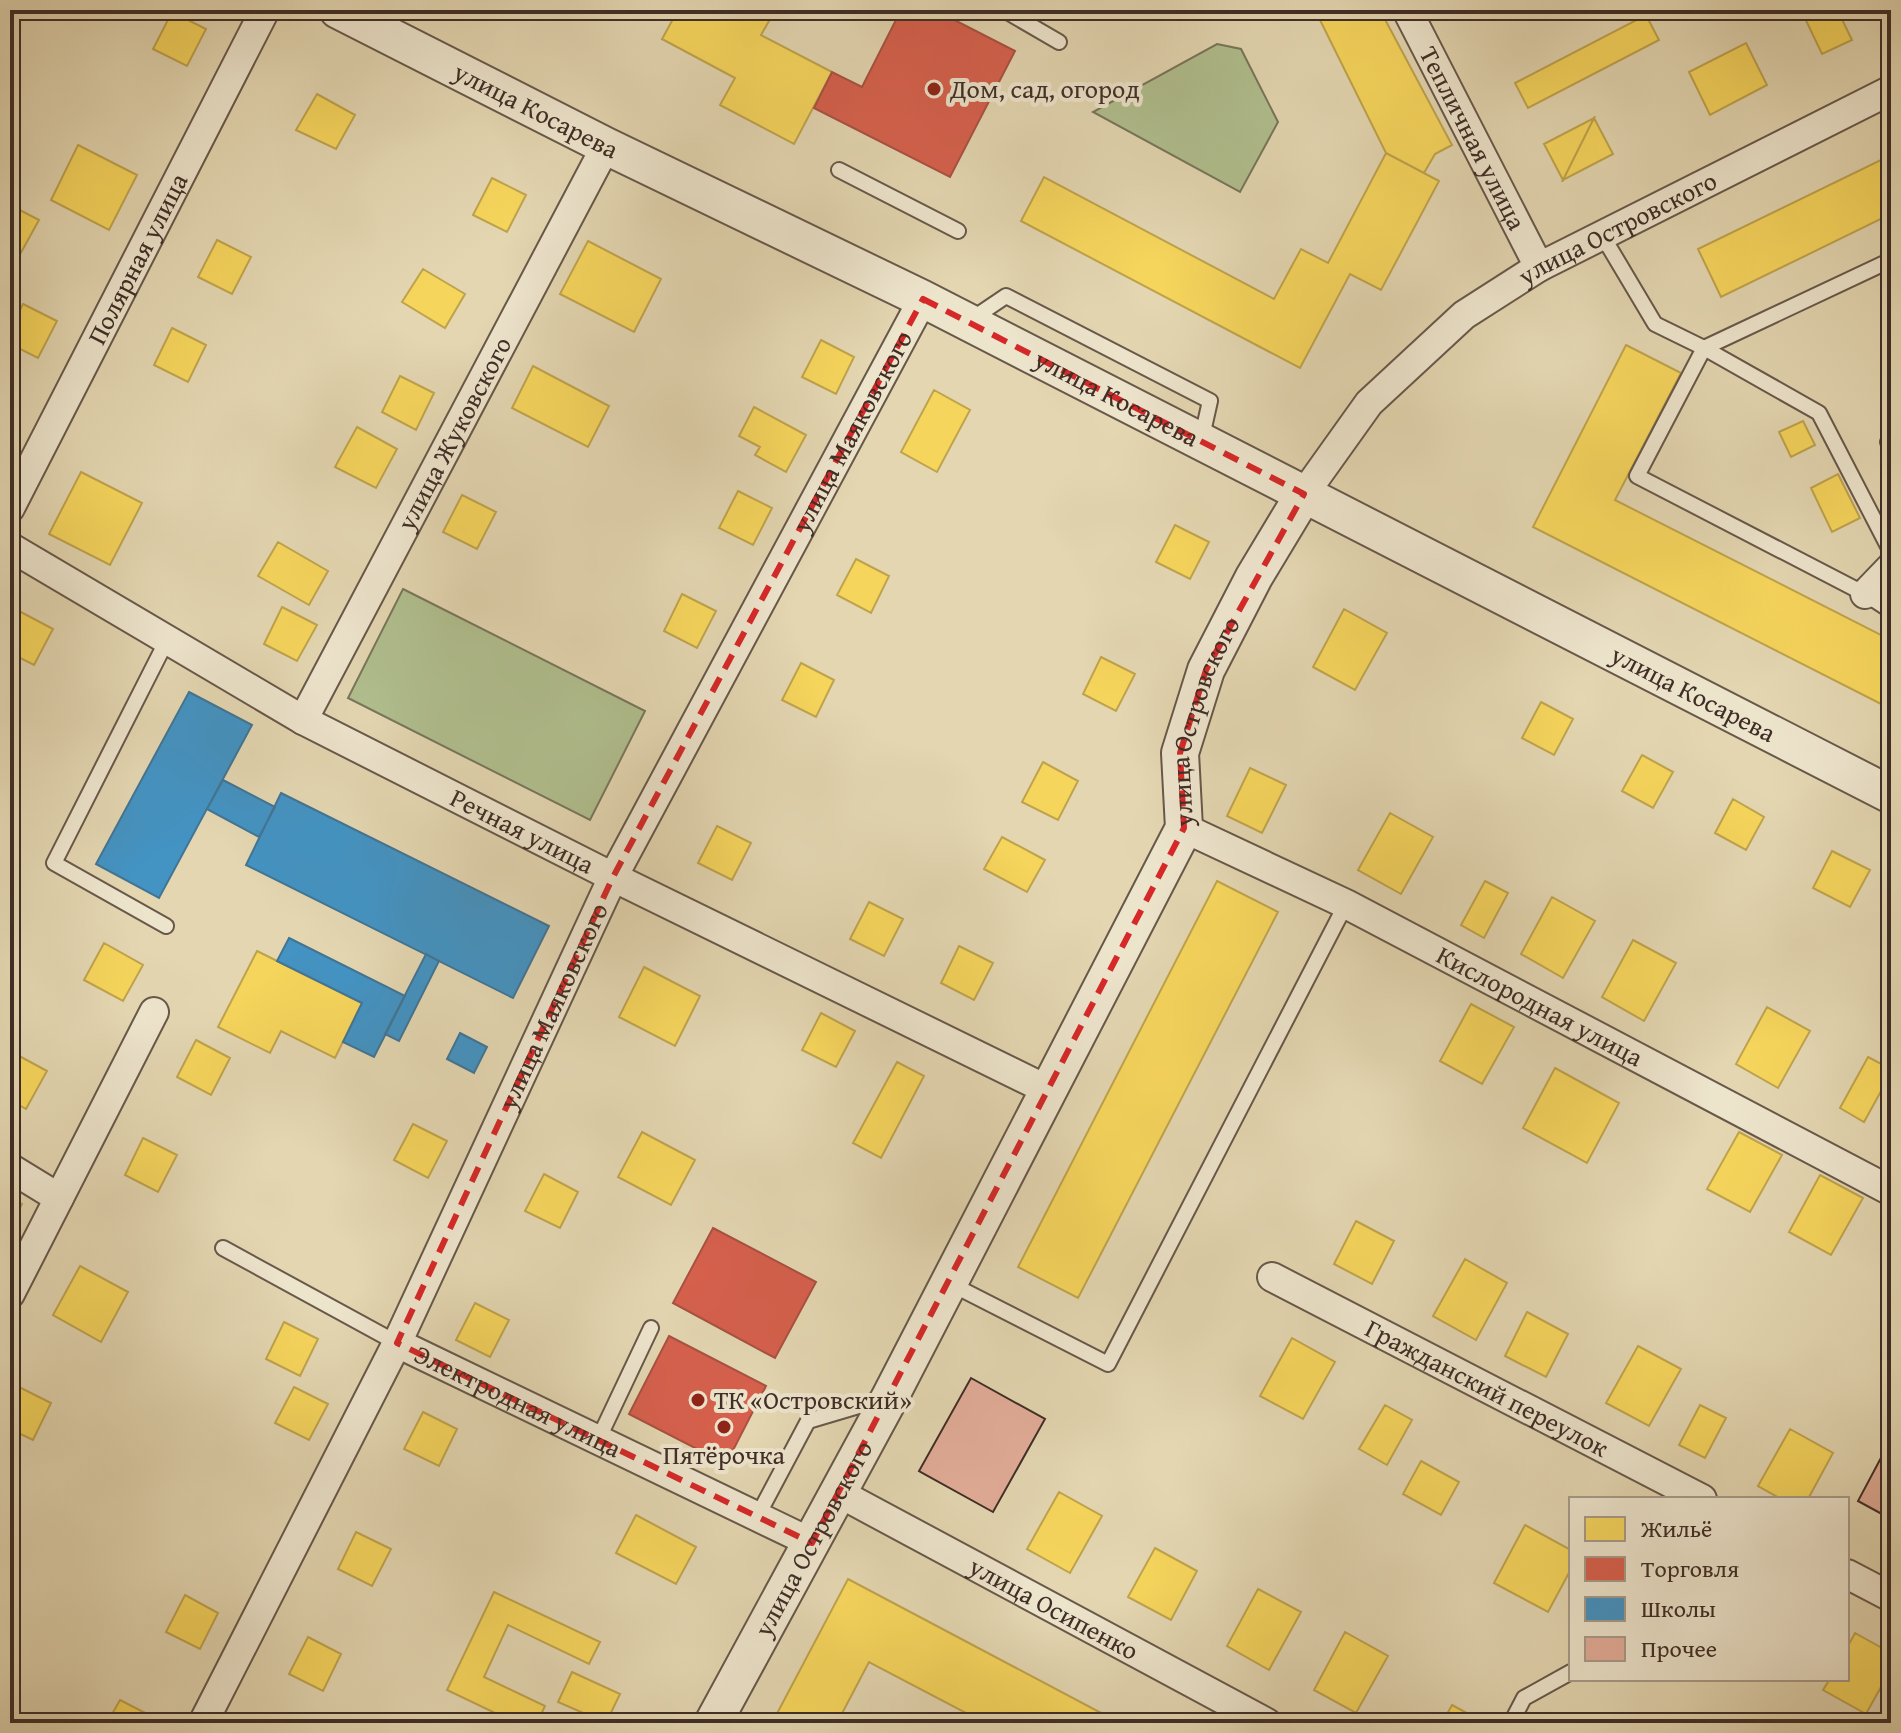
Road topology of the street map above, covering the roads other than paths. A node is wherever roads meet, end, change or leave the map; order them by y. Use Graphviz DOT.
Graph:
graph roads {
  1 [pos="265,10"];
  2 [pos="338,10"];
  3 [pos="1004,10"];
  4 [pos="1407,10"];
  5 [pos="1059,42"];
  6 [pos="1891,90"];
  7 [pos="606,146"];
  8 [pos="839,170"];
  9 [pos="958,231"];
  10 [pos="1602,235"];
  11 [pos="1891,260"];
  12 [pos="1539,267"];
  13 [pos="923,299"];
  14 [pos="1704,348"];
  15 [pos="1304,494"];
  16 [pos="10,508"];
  17 [pos="10,547"];
  18 [pos="1891,552"];
  19 [pos="1891,567"];
  20 [pos="1865,594"];
  21 [pos="1891,611"];
  22 [pos="167,640"];
  23 [pos="303,720"];
  24 [pos="1891,795"];
  25 [pos="1184,828"];
  26 [pos="613,877"];
  27 [pos="1346,904"];
  28 [pos="166,926"];
  29 [pos="154,1012"];
  30 [pos="1048,1090"];
  31 [pos="10,1168"];
  32 [pos="1891,1191"];
  33 [pos="59,1198"];
  34 [pos="223,1248"];
  35 [pos="1272,1277"];
  36 [pos="948,1283"];
  37 [pos="10,1294"];
  38 [pos="651,1328"];
  39 [pos="397,1343"];
  40 [pos="890,1397"];
  41 [pos="598,1440"];
  42 [pos="839,1493"];
  43 [pos="1698,1497"];
  44 [pos="757,1517"];
  45 [pos="812,1543"];
  46 [pos="1849,1575"];
  47 [pos="1891,1597"];
  48 [pos="1569,1673"];
  49 [pos="203,1723"];
  50 [pos="713,1723"];
  51 [pos="1267,1723"];
  52 [pos="1511,1723"];
  1 -- 16 [label="street, Полярная улица"];
  2 -- 7 [label="street, улица Косарева"];
  3 -- 5 [label="lane"];
  4 -- 12 [label="street, Тепличная улица"];
  6 -- 10 [label="street, улица Островского"];
  7 -- 13 [label="street, улица Косарева"];
  7 -- 23 [label="street, улица Жуковского"];
  8 -- 9 [label="lane"];
  10 -- 12 [label="street, улица Островского"];
  10 -- 14 [label="lane"];
  11 -- 14 [label="lane"];
  12 -- 15 [label="street, улица Островского"];
  13 -- 15 [label="street, улица Косарева"];
  13 -- 26 [label="street, улица Маяковского"];
  14 -- 18 [label="lane"];
  14 -- 20 [label="lane"];
  15 -- 24 [label="street, улица Косарева"];
  15 -- 25 [label="street, улица Островского"];
  17 -- 22 [label="street, Речная улица"];
  19 -- 20 [label="street"];
  20 -- 21 [label="lane"];
  22 -- 23 [label="street, Речная улица"];
  22 -- 28 [label="lane"];
  23 -- 26 [label="street, Речная улица"];
  25 -- 27 [label="street, Кислородная улица"];
  25 -- 30 [label="street, улица Островского"];
  26 -- 30 [label="street, Речная улица"];
  26 -- 39 [label="street, улица Маяковского"];
  27 -- 32 [label="street, Кислородная улица"];
  27 -- 36 [label="lane"];
  29 -- 33 [label="street"];
  30 -- 36 [label="street, улица Островского"];
  31 -- 33 [label="street"];
  33 -- 37 [label="street"];
  34 -- 39 [label="lane"];
  35 -- 43 [label="street, Гражданский переулок"];
  36 -- 40 [label="street, улица Островского"];
  38 -- 41 [label="lane"];
  39 -- 41 [label="street, Электродная улица"];
  39 -- 49 [label="street, улица Маяковского"];
  40 -- 42 [label="street, улица Островского"];
  40 -- 44 [label="lane"];
  41 -- 44 [label="street, Электродная улица"];
  42 -- 45 [label="street, улица Островского"];
  42 -- 51 [label="street, улица Осипенко"];
  44 -- 45 [label="street, Электродная улица"];
  45 -- 50 [label="street, улица Островского"];
  46 -- 47 [label="street"];
  48 -- 52 [label="lane"];
}
